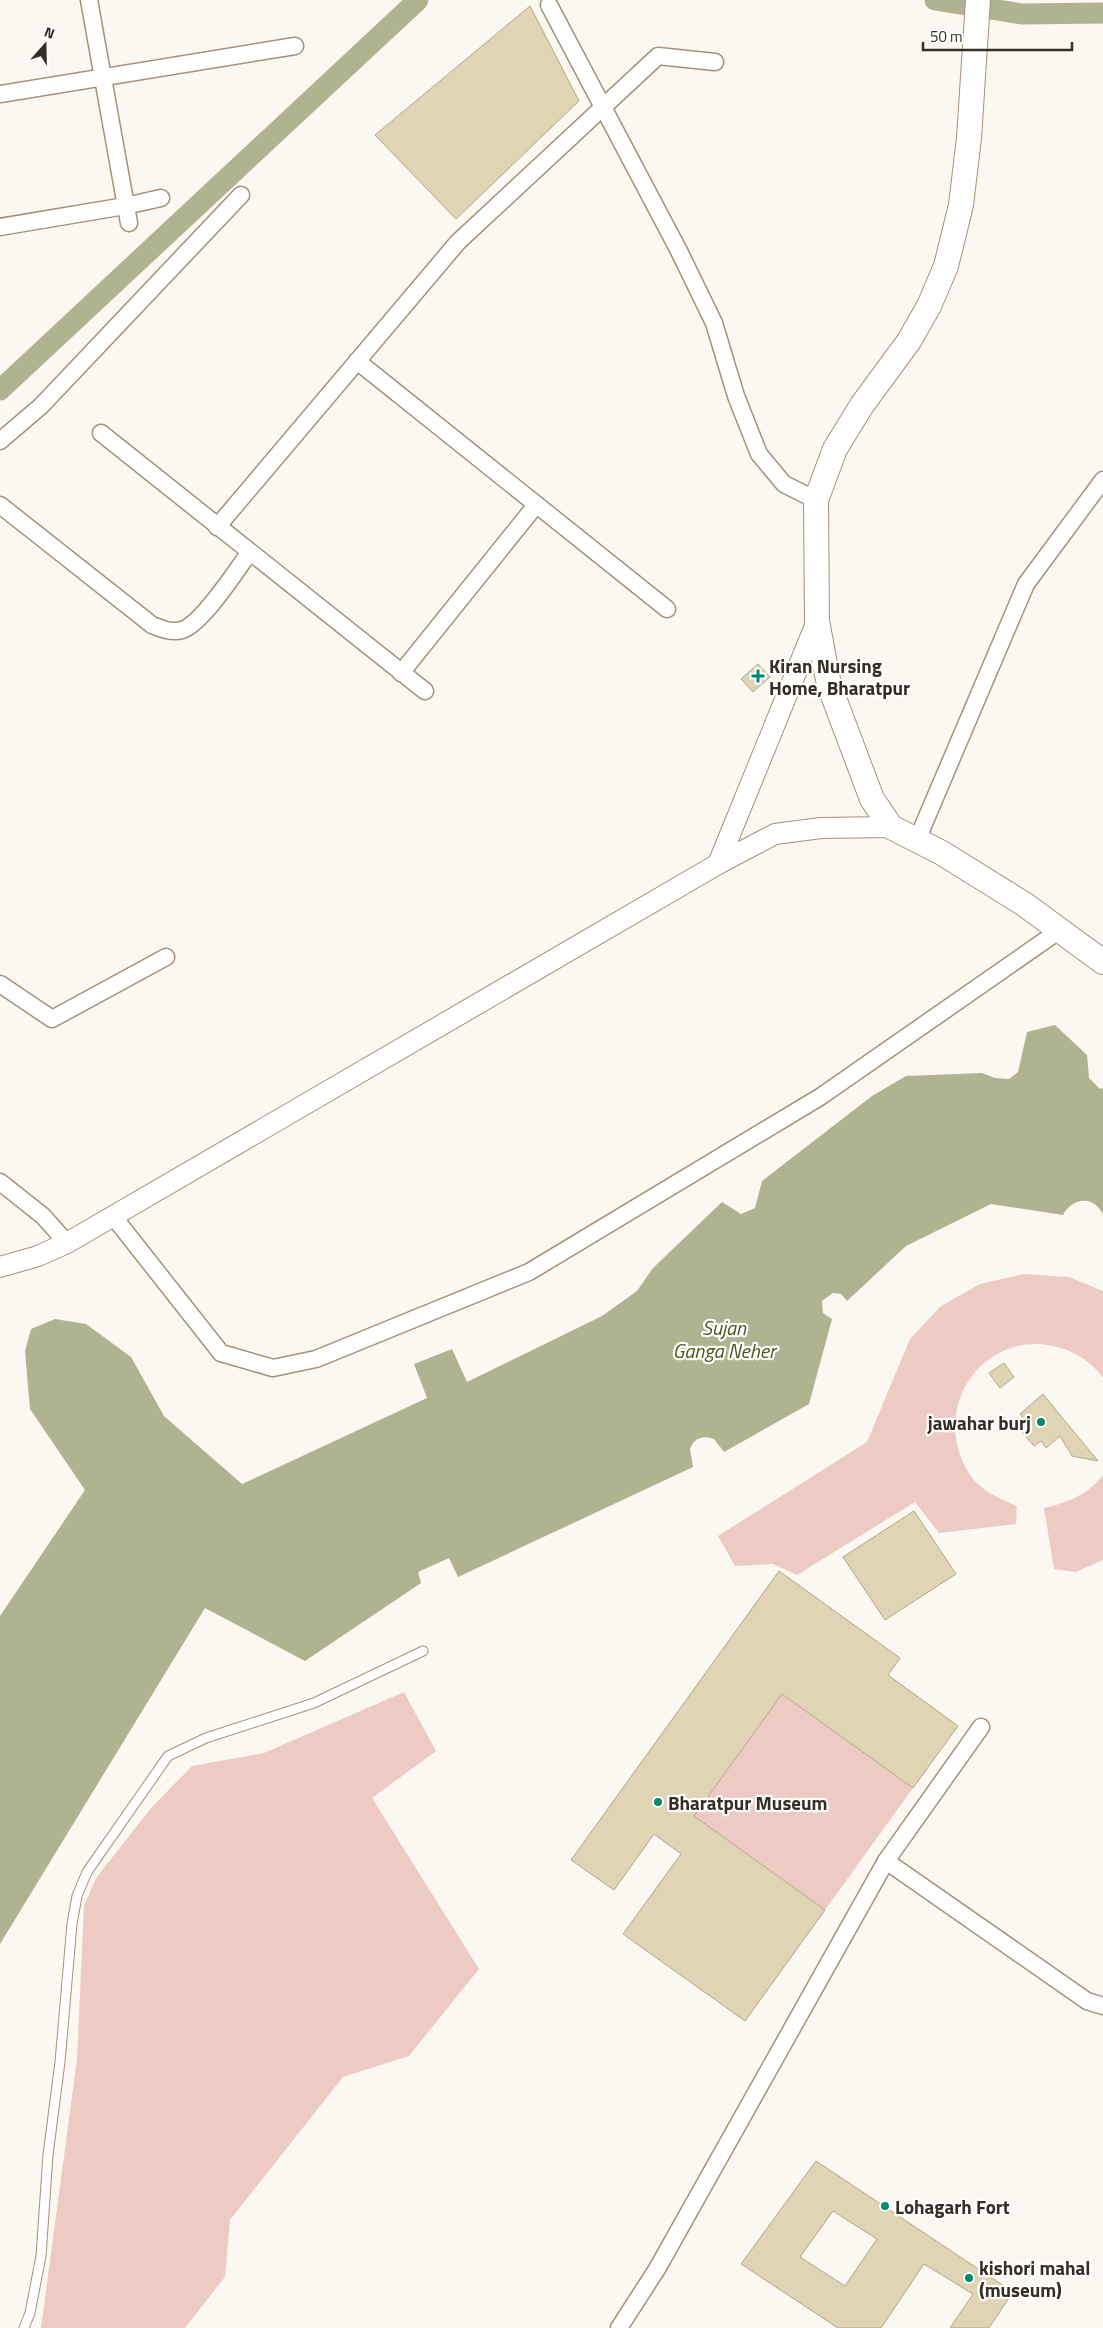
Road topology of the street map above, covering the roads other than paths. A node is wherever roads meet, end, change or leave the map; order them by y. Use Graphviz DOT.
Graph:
graph roads {
  1 [pos="89,0"];
  2 [pos="978,0"];
  3 [pos="549,4"];
  4 [pos="294,46"];
  5 [pos="715,62"];
  6 [pos="103,77"];
  7 [pos="0,94"];
  8 [pos="603,106"];
  9 [pos="241,195"];
  10 [pos="161,198"];
  11 [pos="125,206"];
  12 [pos="129,223"];
  13 [pos="0,227"];
  14 [pos="357,361"];
  15 [pos="101,433"];
  16 [pos="0,441"];
  17 [pos="1103,480"];
  18 [pos="816,500"];
  19 [pos="536,504"];
  20 [pos="0,505"];
  21 [pos="217,527"];
  22 [pos="249,553"];
  23 [pos="667,609"];
  24 [pos="817,621"];
  25 [pos="401,673"];
  26 [pos="425,691"];
  27 [pos="891,827"];
  28 [pos="917,840"];
  29 [pos="718,864"];
  30 [pos="1060,930"];
  31 [pos="166,957"];
  32 [pos="1103,962"];
  33 [pos="0,984"];
  34 [pos="0,1182"];
  35 [pos="113,1216"];
  36 [pos="67,1243"];
  37 [pos="0,1267"];
  38 [pos="423,1651"];
  39 [pos="981,1726"];
  40 [pos="886,1861"];
  41 [pos="1103,2006"];
  42 [pos="24,2328"];
  43 [pos="619,2328"];
  1 -- 6 [label="street"];
  2 -- 18 [label="main road"];
  3 -- 8 [label="street"];
  4 -- 6 [label="street"];
  5 -- 8 [label="street"];
  6 -- 7 [label="street"];
  6 -- 11 [label="street"];
  8 -- 14 [label="street"];
  8 -- 18 [label="street"];
  9 -- 16 [label="street"];
  10 -- 11 [label="street"];
  11 -- 12 [label="street"];
  11 -- 13 [label="street"];
  14 -- 19 [label="street"];
  14 -- 21 [label="street"];
  15 -- 21 [label="street"];
  17 -- 28 [label="street"];
  18 -- 24 [label="main road"];
  19 -- 23 [label="street"];
  19 -- 25 [label="street"];
  20 -- 22 [label="street"];
  21 -- 22 [label="street"];
  22 -- 25 [label="street"];
  24 -- 27 [label="main road"];
  24 -- 29 [label="street"];
  25 -- 26 [label="street"];
  27 -- 28 [label="main road"];
  27 -- 29 [label="street"];
  28 -- 30 [label="main road"];
  29 -- 35 [label="street"];
  30 -- 32 [label="main road"];
  30 -- 35 [label="street"];
  31 -- 33 [label="street"];
  34 -- 36 [label="street"];
  35 -- 36 [label="street"];
  36 -- 37 [label="street"];
  38 -- 42 [label="lane"];
  39 -- 40 [label="street"];
  40 -- 41 [label="street"];
  40 -- 43 [label="street"];
}
